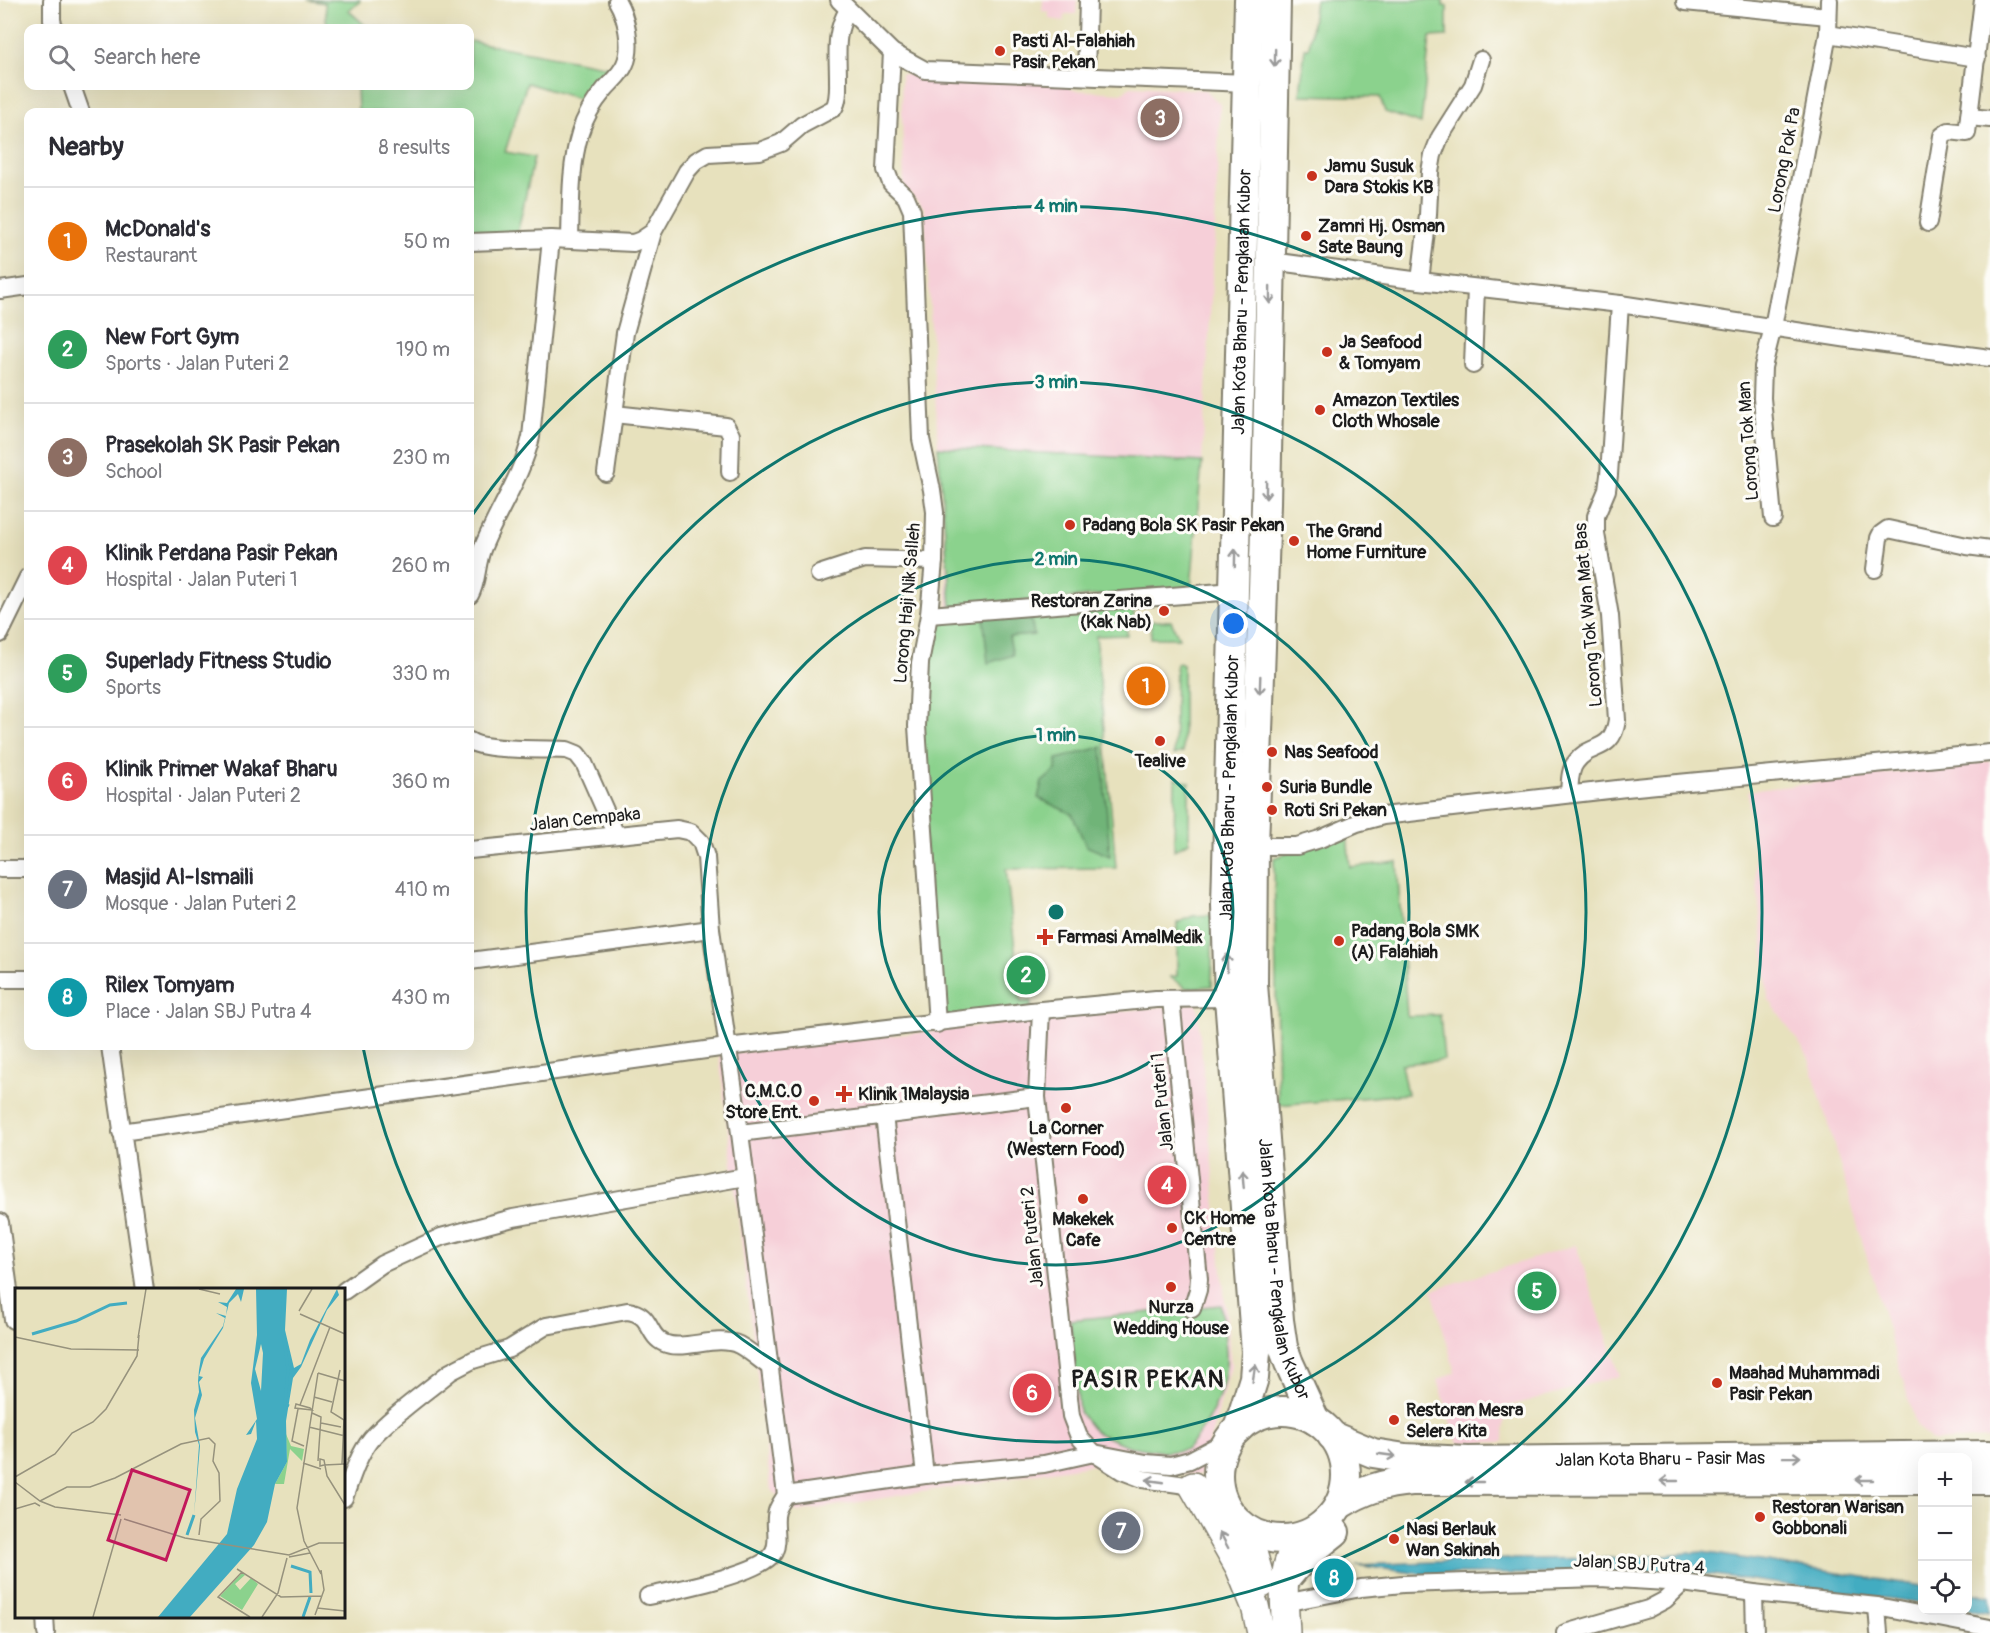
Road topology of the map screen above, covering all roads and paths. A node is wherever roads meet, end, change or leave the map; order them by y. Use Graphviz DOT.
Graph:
graph roads {
  1 [pos="52,0"];
  2 [pos="1088,0"];
  3 [pos="1249,0"];
  4 [pos="1276,0"];
  5 [pos="1983,0"];
  6 [pos="617,1"];
  7 [pos="1685,2"];
  8 [pos="844,5"];
  9 [pos="1828,8"];
  10 [pos="53,24"];
  11 [pos="1828,34"];
  12 [pos="892,52"];
  13 [pos="1977,58"];
  14 [pos="1480,60"];
  15 [pos="1086,75"];
  16 [pos="1247,83"];
  17 [pos="73,90"];
  18 [pos="80,108"];
  19 [pos="1969,117"];
  20 [pos="1990,119"];
  21 [pos="1928,223"];
  22 [pos="653,232"];
  23 [pos="551,238"];
  24 [pos="570,239"];
  25 [pos="474,242"];
  26 [pos="1271,261"];
  27 [pos="1420,281"];
  28 [pos="24,287"];
  29 [pos="1476,288"];
  30 [pos="0,290"];
  31 [pos="1620,304"];
  32 [pos="1773,327"];
  33 [pos="1990,358"];
  34 [pos="1473,365"];
  35 [pos="614,414"];
  36 [pos="730,472"];
  37 [pos="606,473"];
  38 [pos="1773,518"];
  39 [pos="1990,549"];
  40 [pos="934,561"];
  41 [pos="1875,569"];
  42 [pos="819,573"];
  43 [pos="24,585"];
  44 [pos="474,588"];
  45 [pos="1234,591"];
  46 [pos="929,615"];
  47 [pos="1,630"];
  48 [pos="474,744"];
  49 [pos="1990,753"];
  50 [pos="1569,794"];
  51 [pos="616,835"];
  52 [pos="1254,846"];
  53 [pos="474,850"];
  54 [pos="0,869"];
  55 [pos="24,869"];
  56 [pos="711,928"];
  57 [pos="474,960"];
  58 [pos="0,979"];
  59 [pos="24,979"];
  60 [pos="1229,998"];
  61 [pos="1172,999"];
  62 [pos="1041,1010"];
  63 [pos="937,1024"];
  64 [pos="726,1047"];
  65 [pos="111,1050"];
  66 [pos="1037,1097"];
  67 [pos="884,1114"];
  68 [pos="121,1132"];
  69 [pos="740,1133"];
  70 [pos="745,1177"];
  71 [pos="0,1222"];
  72 [pos="145,1288"];
  73 [pos="345,1290"];
  74 [pos="1192,1309"];
  75 [pos="10,1320"];
  76 [pos="770,1367"];
  77 [pos="1324,1428"];
  78 [pos="1234,1434"];
  79 [pos="1094,1453"];
  80 [pos="1990,1455"];
  81 [pos="925,1475"];
  82 [pos="1918,1480"];
  83 [pos="1972,1480"];
  84 [pos="1990,1480"];
  85 [pos="1436,1482"];
  86 [pos="1193,1486"];
  87 [pos="345,1495"];
  88 [pos="786,1495"];
  89 [pos="1339,1505"];
  90 [pos="1233,1515"];
  91 [pos="1305,1535"];
  92 [pos="1683,1583"];
  93 [pos="1285,1592"];
  94 [pos="1754,1593"];
  95 [pos="648,1596"];
  96 [pos="1877,1606"];
  97 [pos="45,1618"];
  98 [pos="1990,1628"];
  99 [pos="46,1633"];
  100 [pos="1262,1633"];
  101 [pos="1269,1633"];
  102 [pos="1286,1633"];
  103 [pos="1565,1633"];
  104 [pos="1755,1633"];
  105 [pos="1879,1633"];
  1 -- 10 [label="street"];
  2 -- 15 [label="street"];
  3 -- 16 [label="highway, Jalan Kota Bharu - Pengkalan Kubor"];
  4 -- 26 [label="highway, Jalan Kota Bharu - Pengkalan Kubor, one-way"];
  5 -- 13 [label="street"];
  6 -- 24 [label="street"];
  7 -- 9 [label="street"];
  8 -- 12 [label="street"];
  8 -- 22 [label="street"];
  9 -- 11 [label="street, Lorong Pok Pa"];
  11 -- 13 [label="street"];
  11 -- 32 [label="street, Lorong Pok Pa"];
  12 -- 15 [label="street"];
  12 -- 40 [label="street, Lorong Haji Nik Salleh"];
  13 -- 19 [label="street"];
  14 -- 27 [label="street"];
  15 -- 16 [label="street"];
  45 -- 16 [label="highway, Jalan Kota Bharu - Pengkalan Kubor, one-way"];
  17 -- 18 [label="street"];
  19 -- 20 [label="street"];
  19 -- 21 [label="street"];
  22 -- 24 [label="street"];
  22 -- 35 [label="street"];
  23 -- 24 [label="street"];
  23 -- 25 [label="street"];
  23 -- 44 [label="street"];
  26 -- 27 [label="street"];
  26 -- 52 [label="highway, Jalan Kota Bharu - Pengkalan Kubor, one-way"];
  27 -- 29 [label="street"];
  28 -- 30 [label="street"];
  29 -- 31 [label="street"];
  29 -- 34 [label="street"];
  31 -- 32 [label="street"];
  31 -- 50 [label="street, Lorong Tok Wan Mat Bas"];
  32 -- 33 [label="street"];
  32 -- 38 [label="street, Lorong Tok Man"];
  35 -- 36 [label="street"];
  35 -- 37 [label="street"];
  39 -- 41 [label="street"];
  40 -- 42 [label="street"];
  40 -- 46 [label="street, Lorong Haji Nik Salleh"];
  43 -- 47 [label="street"];
  45 -- 46 [label="street"];
  60 -- 45 [label="highway, Jalan Kota Bharu - Pengkalan Kubor, one-way"];
  46 -- 63 [label="street, Lorong Haji Nik Salleh"];
  48 -- 51 [label="street"];
  49 -- 50 [label="street"];
  50 -- 52 [label="street"];
  51 -- 53 [label="street, Jalan Cempaka"];
  51 -- 56 [label="street, Jalan Cempaka"];
  52 -- 77 [label="highway, Jalan Kota Bharu - Pengkalan Kubor"];
  54 -- 55 [label="street"];
  56 -- 57 [label="street"];
  56 -- 64 [label="street"];
  58 -- 59 [label="street"];
  60 -- 61 [label="street"];
  78 -- 60 [label="highway, Jalan Kota Bharu - Pengkalan Kubor, one-way"];
  61 -- 62 [label="street"];
  61 -- 74 [label="street, Jalan Puteri 1"];
  62 -- 63 [label="street"];
  62 -- 66 [label="street, Jalan Puteri 2"];
  63 -- 64 [label="street"];
  64 -- 68 [label="street"];
  64 -- 69 [label="street"];
  65 -- 68 [label="street"];
  66 -- 67 [label="street"];
  66 -- 79 [label="street, Jalan Puteri 2"];
  67 -- 69 [label="street"];
  67 -- 81 [label="street"];
  68 -- 72 [label="street"];
  69 -- 70 [label="street"];
  70 -- 73 [label="street"];
  70 -- 76 [label="street"];
  71 -- 75 [label="street"];
  76 -- 87 [label="street"];
  76 -- 88 [label="street"];
  77 -- 78 [label="highway"];
  77 -- 80 [label="highway, Jalan Kota Bharu - Pasir Mas, one-way"];
  77 -- 89 [label="highway"];
  78 -- 79 [label="street"];
  78 -- 90 [label="highway"];
  79 -- 81 [label="street"];
  86 -- 79 [label="street, one-way"];
  81 -- 88 [label="street"];
  82 -- 85 [label="highway, Jalan Kota Bharu - Pasir Mas, one-way"];
  83 -- 84 [label="highway"];
  85 -- 89 [label="highway, Jalan Kota Bharu - Pasir Mas"];
  85 -- 93 [label="highway"];
  86 -- 90 [label="street"];
  100 -- 86 [label="main road, one-way"];
  88 -- 95 [label="street"];
  89 -- 91 [label="highway"];
  90 -- 91 [label="highway"];
  90 -- 101 [label="main road"];
  91 -- 93 [label="main road"];
  92 -- 93 [label="street, Jalan SBJ Putra 4"];
  92 -- 94 [label="street, Jalan SBJ Putra 4"];
  92 -- 103 [label="street"];
  93 -- 102 [label="main road"];
  94 -- 96 [label="street, Jalan SBJ Putra 4"];
  94 -- 104 [label="street"];
  96 -- 98 [label="street, Jalan SBJ Putra 4"];
  96 -- 105 [label="street"];
  97 -- 99 [label="street"];
}
